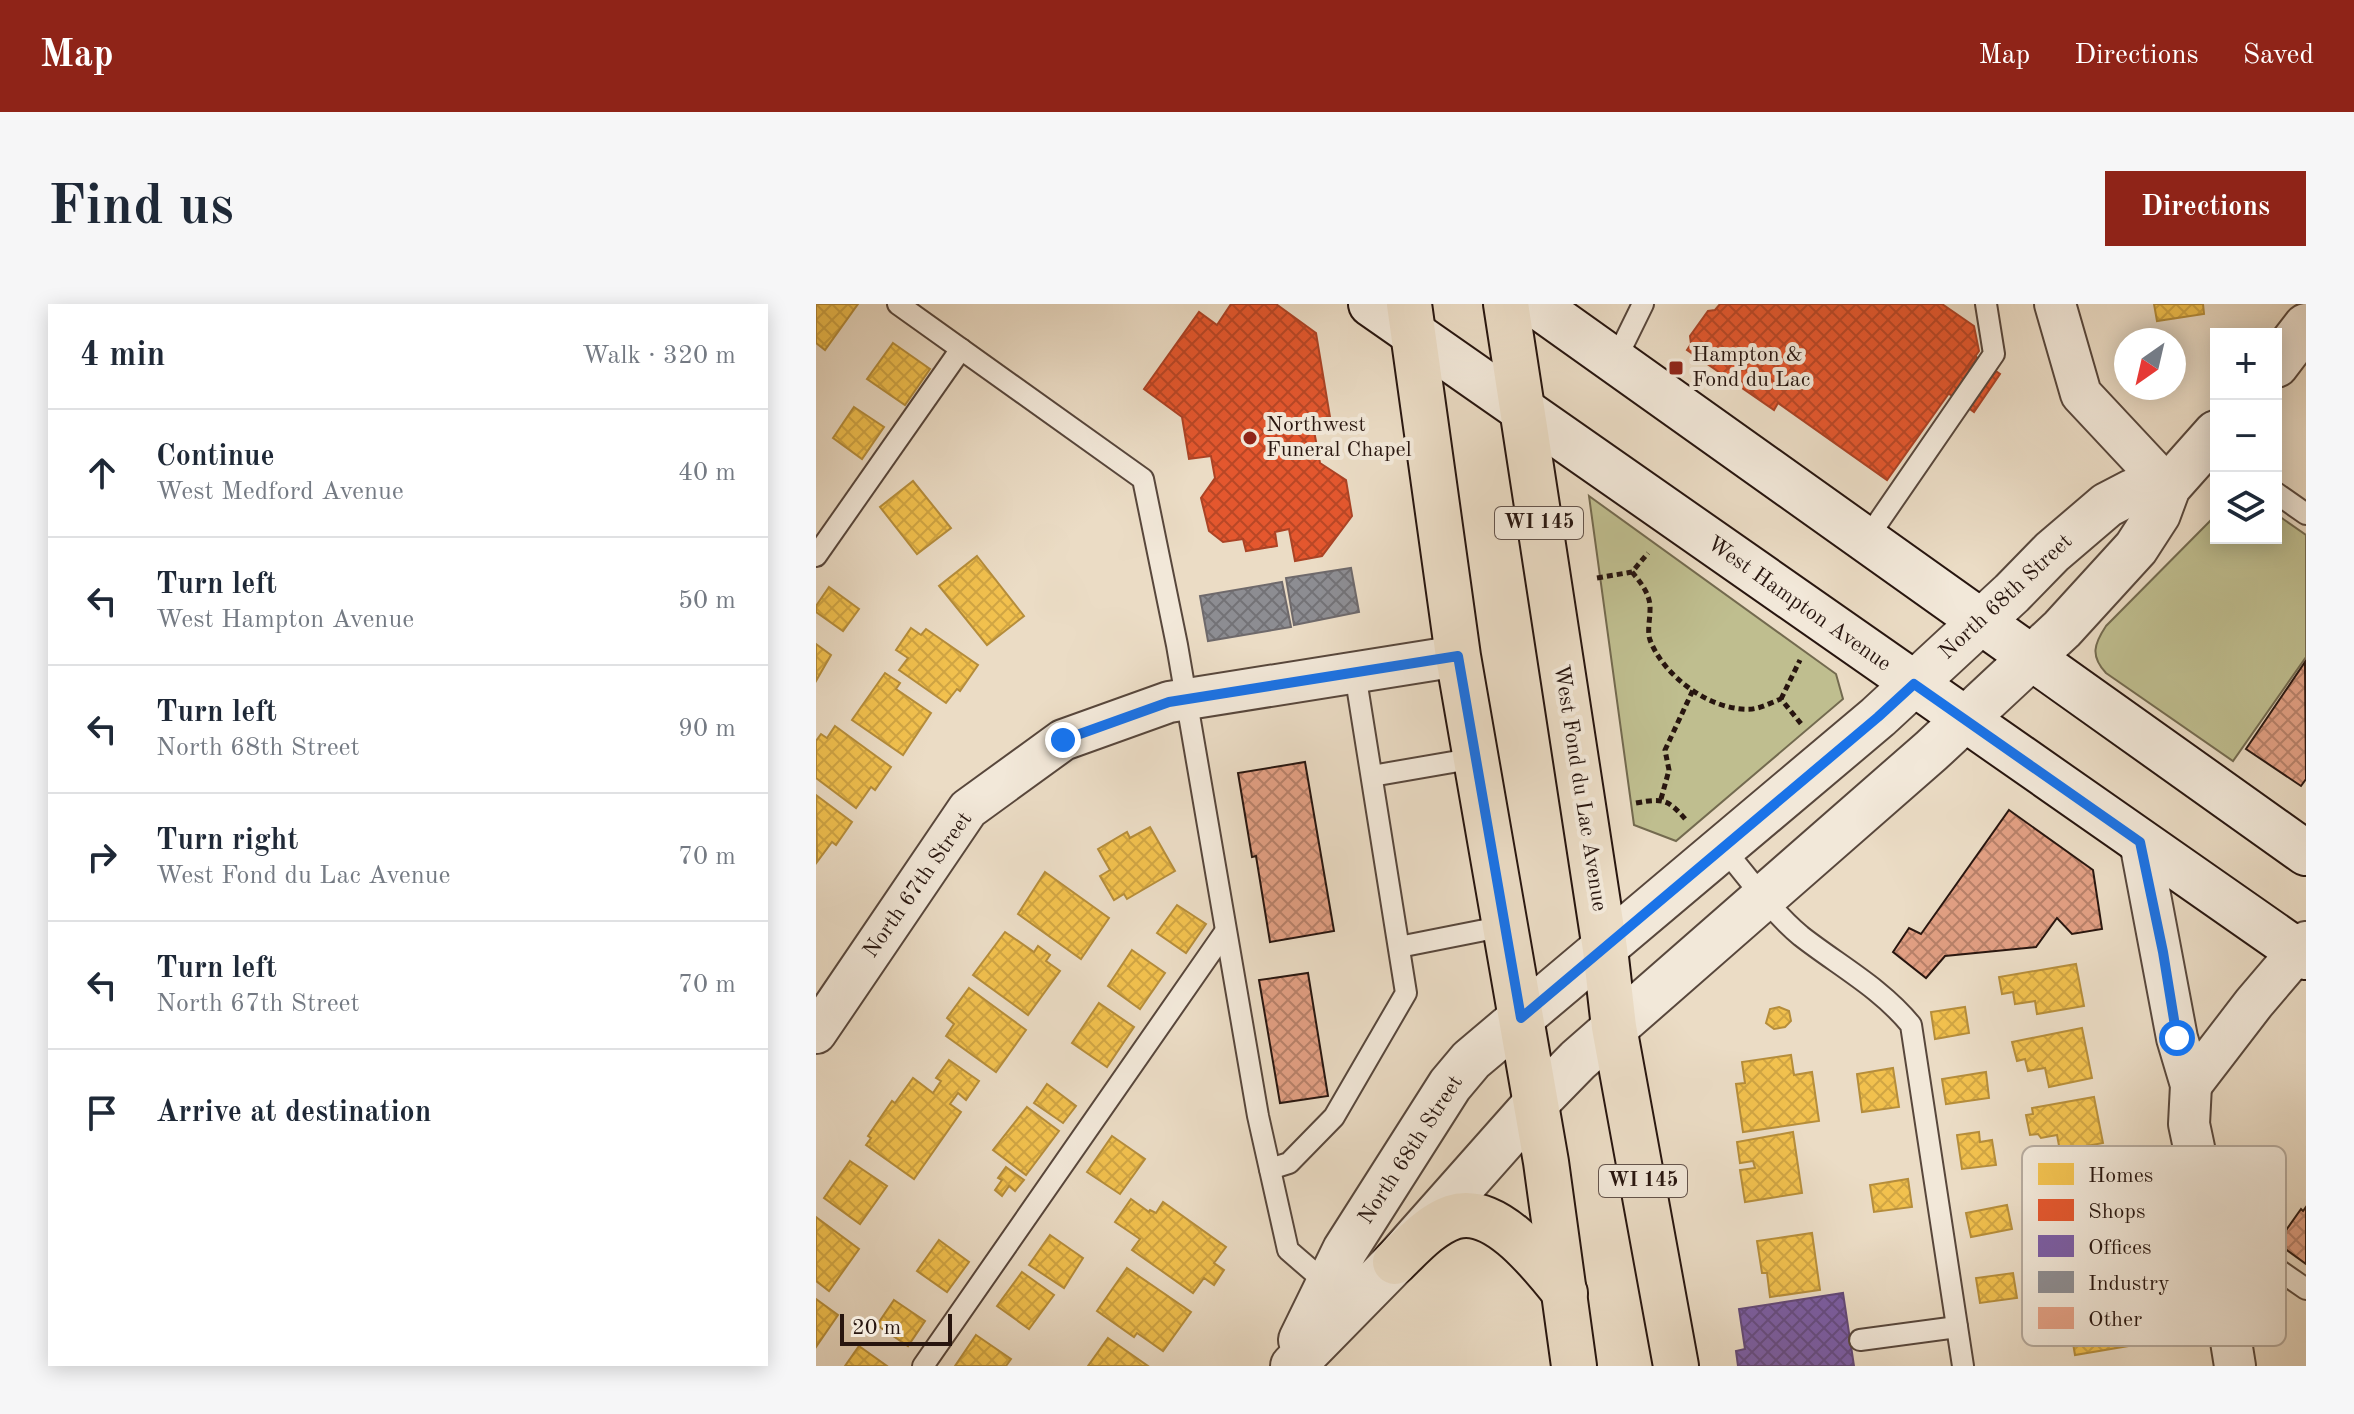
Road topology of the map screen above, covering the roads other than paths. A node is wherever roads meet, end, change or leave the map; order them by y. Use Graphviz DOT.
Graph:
graph roads {
  1 [pos="898,304"];
  2 [pos="1371,304"];
  3 [pos="1506,304"];
  4 [pos="1535,304"];
  5 [pos="1643,304"];
  6 [pos="1986,304"];
  7 [pos="2055,304"];
  8 [pos="1412,319"];
  9 [pos="2306,326"];
  10 [pos="961,349"];
  11 [pos="2282,357"];
  12 [pos="1615,361"];
  13 [pos="1522,412"];
  14 [pos="2210,446"];
  15 [pos="2168,487"];
  16 [pos="2282,497"];
  17 [pos="2306,514"];
  18 [pos="1866,540"];
  19 [pos="816,556"];
  20 [pos="1981,622"];
  21 [pos="1458,656"];
  22 [pos="2031,658"];
  23 [pos="1355,673"];
  24 [pos="1914,684"];
  25 [pos="1185,700"];
  26 [pos="1965,720"];
  27 [pos="1476,758"];
  28 [pos="1372,776"];
  29 [pos="2140,842"];
  30 [pos="1723,848"];
  31 [pos="2306,853"];
  32 [pos="1766,897"];
  33 [pos="1505,926"];
  34 [pos="1225,932"];
  35 [pos="1399,947"];
  36 [pos="1605,949"];
  37 [pos="2304,950"];
  38 [pos="1521,1018"];
  39 [pos="1614,1027"];
  40 [pos="816,1033"];
  41 [pos="2191,1085"];
  42 [pos="1536,1103"];
  43 [pos="2194,1146"];
  44 [pos="1270,1169"];
  45 [pos="1395,1262"];
  46 [pos="2286,1275"];
  47 [pos="2306,1289"];
  48 [pos="1565,1293"];
  49 [pos="1341,1295"];
  50 [pos="1957,1327"];
  51 [pos="1860,1340"];
  52 [pos="2232,1346"];
  53 [pos="923,1366"];
  54 [pos="1291,1366"];
  55 [pos="1574,1366"];
  56 [pos="1676,1366"];
  57 [pos="1963,1366"];
  58 [pos="2235,1366"];
  1 -- 10 [label="lane"];
  2 -- 8 [label="street, West Hampton Avenue"];
  3 -- 13 [label="main road, West Fond du Lac Avenue / WI 145"];
  4 -- 12 [label="street"];
  5 -- 12 [label="lane"];
  6 -- 18 [label="lane"];
  7 -- 15 [label="street"];
  8 -- 13 [label="street, West Hampton Avenue"];
  8 -- 21 [label="main road"];
  9 -- 11 [label="street"];
  10 -- 19 [label="lane"];
  10 -- 25 [label="lane"];
  12 -- 18 [label="street"];
  13 -- 24 [label="street, West Hampton Avenue"];
  13 -- 36 [label="main road, West Fond du Lac Avenue / WI 145"];
  14 -- 15 [label="street, North 68th Street"];
  15 -- 20 [label="street, North 68th Street"];
  15 -- 22 [label="street, North 68th Street"];
  16 -- 17 [label="lane"];
  18 -- 20 [label="street"];
  20 -- 22 [label="street"];
  20 -- 24 [label="street, North 68th Street"];
  21 -- 23 [label="street, North 67th Street"];
  21 -- 27 [label="main road"];
  22 -- 26 [label="street, North 68th Street"];
  22 -- 31 [label="street"];
  23 -- 25 [label="street, North 67th Street"];
  23 -- 28 [label="lane"];
  24 -- 26 [label="street, West Hampton Avenue"];
  24 -- 30 [label="street, North 68th Street"];
  25 -- 34 [label="lane"];
  25 -- 40 [label="street, North 67th Street"];
  26 -- 29 [label="street, West Hampton Avenue"];
  26 -- 32 [label="street, North 68th Street"];
  27 -- 28 [label="lane"];
  27 -- 33 [label="main road"];
  28 -- 35 [label="lane"];
  29 -- 37 [label="street, West Hampton Avenue"];
  29 -- 41 [label="street"];
  30 -- 32 [label="lane"];
  30 -- 36 [label="street, North 68th Street"];
  32 -- 39 [label="street, North 68th Street"];
  32 -- 50 [label="lane"];
  33 -- 35 [label="lane"];
  33 -- 38 [label="main road"];
  34 -- 44 [label="lane"];
  34 -- 53 [label="lane"];
  35 -- 44 [label="lane"];
  36 -- 38 [label="street, North 68th Street"];
  36 -- 39 [label="main road, West Fond du Lac Avenue / WI 145"];
  37 -- 41 [label="street"];
  38 -- 42 [label="main road"];
  38 -- 49 [label="street, North 68th Street"];
  39 -- 42 [label="street, North 68th Street"];
  39 -- 56 [label="main road, West Fond du Lac Avenue / WI 145"];
  41 -- 43 [label="street"];
  42 -- 45 [label="street, North 68th Street"];
  42 -- 48 [label="main road"];
  44 -- 49 [label="lane"];
  45 -- 48 [label="main road"];
  45 -- 49 [label="street, North 68th Street"];
  46 -- 47 [label="lane"];
  48 -- 55 [label="main road"];
  49 -- 54 [label="street, North 68th Street"];
  50 -- 51 [label="lane"];
  50 -- 57 [label="lane"];
  52 -- 58 [label="street"];
}
